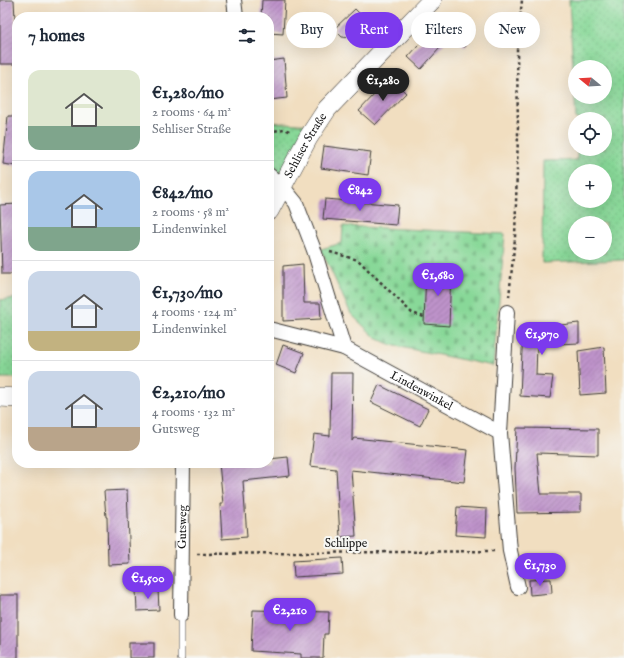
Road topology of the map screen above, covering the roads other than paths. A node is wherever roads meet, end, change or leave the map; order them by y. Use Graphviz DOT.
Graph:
graph roads {
  1 [pos="234,0"];
  2 [pos="432,0"];
  3 [pos="235,12"];
  4 [pos="276,180"];
  5 [pos="507,312"];
  6 [pos="274,330"];
  7 [pos="344,348"];
  8 [pos="0,397"];
  9 [pos="12,398"];
  10 [pos="500,433"];
  11 [pos="183,468"];
  12 [pos="518,587"];
  13 [pos="181,615"];
  14 [pos="181,658"];
  1 -- 3 [label="street"];
  2 -- 4 [label="street, Sehliser Straße"];
  4 -- 7 [label="street"];
  5 -- 10 [label="street"];
  6 -- 7 [label="street, Lindenwinkel"];
  7 -- 10 [label="street, Lindenwinkel"];
  8 -- 9 [label="street"];
  10 -- 12 [label="street"];
  11 -- 13 [label="street, Gutsweg"];
  13 -- 14 [label="lane"];
}
